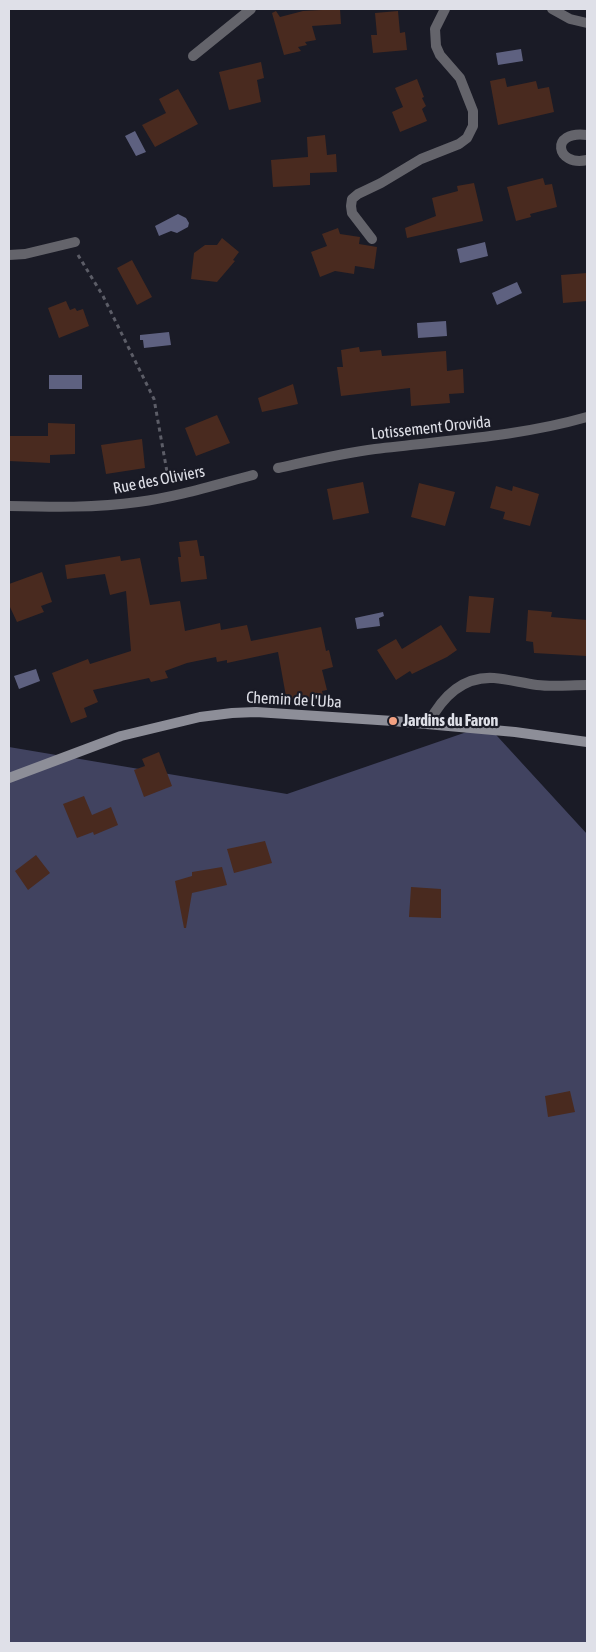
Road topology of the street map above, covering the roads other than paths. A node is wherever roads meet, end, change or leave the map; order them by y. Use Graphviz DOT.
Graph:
graph roads {
  1 [pos="251,9"];
  2 [pos="444,9"];
  3 [pos="552,9"];
  4 [pos="587,23"];
  5 [pos="193,56"];
  6 [pos="587,135"];
  7 [pos="587,160"];
  8 [pos="372,239"];
  9 [pos="73,243"];
  10 [pos="9,255"];
  11 [pos="587,417"];
  12 [pos="278,468"];
  13 [pos="253,475"];
  14 [pos="9,506"];
  15 [pos="587,685"];
  16 [pos="428,724"];
  17 [pos="587,742"];
  18 [pos="9,778"];
  1 -- 5 [label="street"];
  2 -- 8 [label="street"];
  3 -- 4 [label="street"];
  6 -- 7 [label="street"];
  9 -- 10 [label="street"];
  11 -- 12 [label="street, Lotissement Orovida"];
  13 -- 14 [label="street, Rue des Oliviers"];
  15 -- 16 [label="street"];
  16 -- 17 [label="street, Chemin de l'Uba"];
  16 -- 18 [label="street, Chemin de l'Uba"];
}
